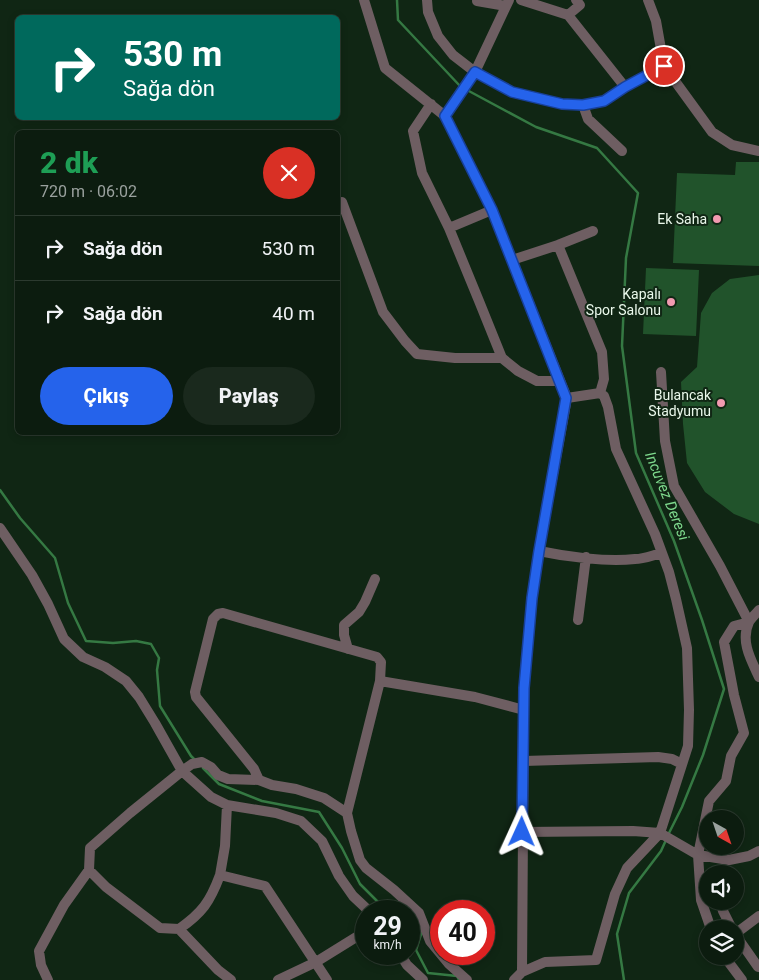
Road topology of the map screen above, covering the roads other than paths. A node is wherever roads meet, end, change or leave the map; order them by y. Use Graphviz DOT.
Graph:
graph roads {
  1 [pos="364,0"];
  2 [pos="427,0"];
  3 [pos="521,0"];
  4 [pos="576,0"];
  5 [pos="648,0"];
  6 [pos="477,1"];
  7 [pos="508,3"];
  8 [pos="568,15"];
  9 [pos="664,66"];
  10 [pos="475,72"];
  11 [pos="625,87"];
  12 [pos="431,104"];
  13 [pos="583,105"];
  14 [pos="445,116"];
  15 [pos="622,151"];
  16 [pos="759,151"];
  17 [pos="342,202"];
  18 [pos="492,210"];
  19 [pos="449,228"];
  20 [pos="593,231"];
  21 [pos="558,245"];
  22 [pos="512,260"];
  23 [pos="502,358"];
  24 [pos="661,372"];
  25 [pos="560,381"];
  26 [pos="600,393"];
  27 [pos="566,398"];
  28 [pos="0,528"];
  29 [pos="539,551"];
  30 [pos="662,553"];
  31 [pos="586,557"];
  32 [pos="375,579"];
  33 [pos="759,610"];
  34 [pos="578,620"];
  35 [pos="749,622"];
  36 [pos="348,649"];
  37 [pos="759,676"];
  38 [pos="380,681"];
  39 [pos="524,710"];
  40 [pos="524,761"];
  41 [pos="682,764"];
  42 [pos="182,771"];
  43 [pos="259,780"];
  44 [pos="227,805"];
  45 [pos="347,813"];
  46 [pos="522,832"];
  47 [pos="660,833"];
  48 [pos="759,851"];
  49 [pos="698,855"];
  50 [pos="89,870"];
  51 [pos="220,876"];
  52 [pos="358,900"];
  53 [pos="759,916"];
  54 [pos="708,920"];
  55 [pos="744,927"];
  56 [pos="179,929"];
  57 [pos="355,937"];
  58 [pos="744,947"];
  59 [pos="316,962"];
  60 [pos="407,965"];
  61 [pos="731,965"];
  62 [pos="759,967"];
  63 [pos="522,972"];
  64 [pos="48,980"];
  65 [pos="231,980"];
  66 [pos="278,980"];
  67 [pos="327,980"];
  68 [pos="423,980"];
  69 [pos="467,980"];
  70 [pos="514,980"];
  71 [pos="742,980"];
  1 -- 12 [label="street"];
  2 -- 10 [label="street"];
  3 -- 8 [label="street"];
  4 -- 8 [label="street"];
  5 -- 9 [label="street"];
  6 -- 7 [label="street"];
  7 -- 10 [label="street"];
  8 -- 11 [label="street"];
  9 -- 11 [label="street"];
  9 -- 16 [label="street"];
  10 -- 13 [label="street"];
  10 -- 14 [label="street"];
  11 -- 13 [label="street"];
  12 -- 14 [label="street"];
  12 -- 19 [label="street"];
  13 -- 15 [label="street"];
  14 -- 18 [label="street"];
  17 -- 23 [label="street"];
  18 -- 19 [label="street"];
  18 -- 22 [label="street"];
  19 -- 23 [label="street"];
  20 -- 21 [label="street"];
  21 -- 22 [label="street"];
  21 -- 26 [label="street"];
  22 -- 25 [label="street"];
  23 -- 25 [label="street"];
  24 -- 35 [label="street"];
  25 -- 27 [label="street"];
  26 -- 27 [label="street"];
  26 -- 30 [label="street"];
  27 -- 29 [label="street"];
  28 -- 42 [label="street"];
  29 -- 31 [label="street"];
  29 -- 39 [label="street"];
  30 -- 31 [label="street"];
  30 -- 41 [label="street"];
  31 -- 34 [label="street"];
  32 -- 36 [label="street"];
  33 -- 35 [label="street"];
  35 -- 37 [label="street"];
  35 -- 49 [label="street"];
  36 -- 38 [label="street"];
  36 -- 43 [label="street"];
  38 -- 39 [label="street"];
  38 -- 45 [label="street"];
  39 -- 40 [label="street"];
  40 -- 41 [label="street"];
  40 -- 46 [label="street"];
  41 -- 47 [label="street"];
  42 -- 43 [label="street"];
  42 -- 44 [label="street"];
  42 -- 50 [label="street"];
  43 -- 45 [label="street"];
  44 -- 51 [label="street"];
  44 -- 52 [label="street"];
  45 -- 69 [label="street"];
  46 -- 47 [label="street"];
  46 -- 63 [label="street"];
  47 -- 49 [label="street"];
  47 -- 63 [label="street"];
  48 -- 49 [label="street"];
  49 -- 54 [label="street"];
  50 -- 56 [label="street"];
  50 -- 64 [label="street"];
  51 -- 56 [label="street"];
  51 -- 59 [label="street"];
  53 -- 55 [label="street"];
  56 -- 65 [label="street"];
  57 -- 59 [label="street"];
  58 -- 62 [label="street"];
  59 -- 66 [label="street"];
  59 -- 67 [label="street"];
  60 -- 68 [label="street"];
  61 -- 71 [label="street"];
  63 -- 70 [label="street"];
}
